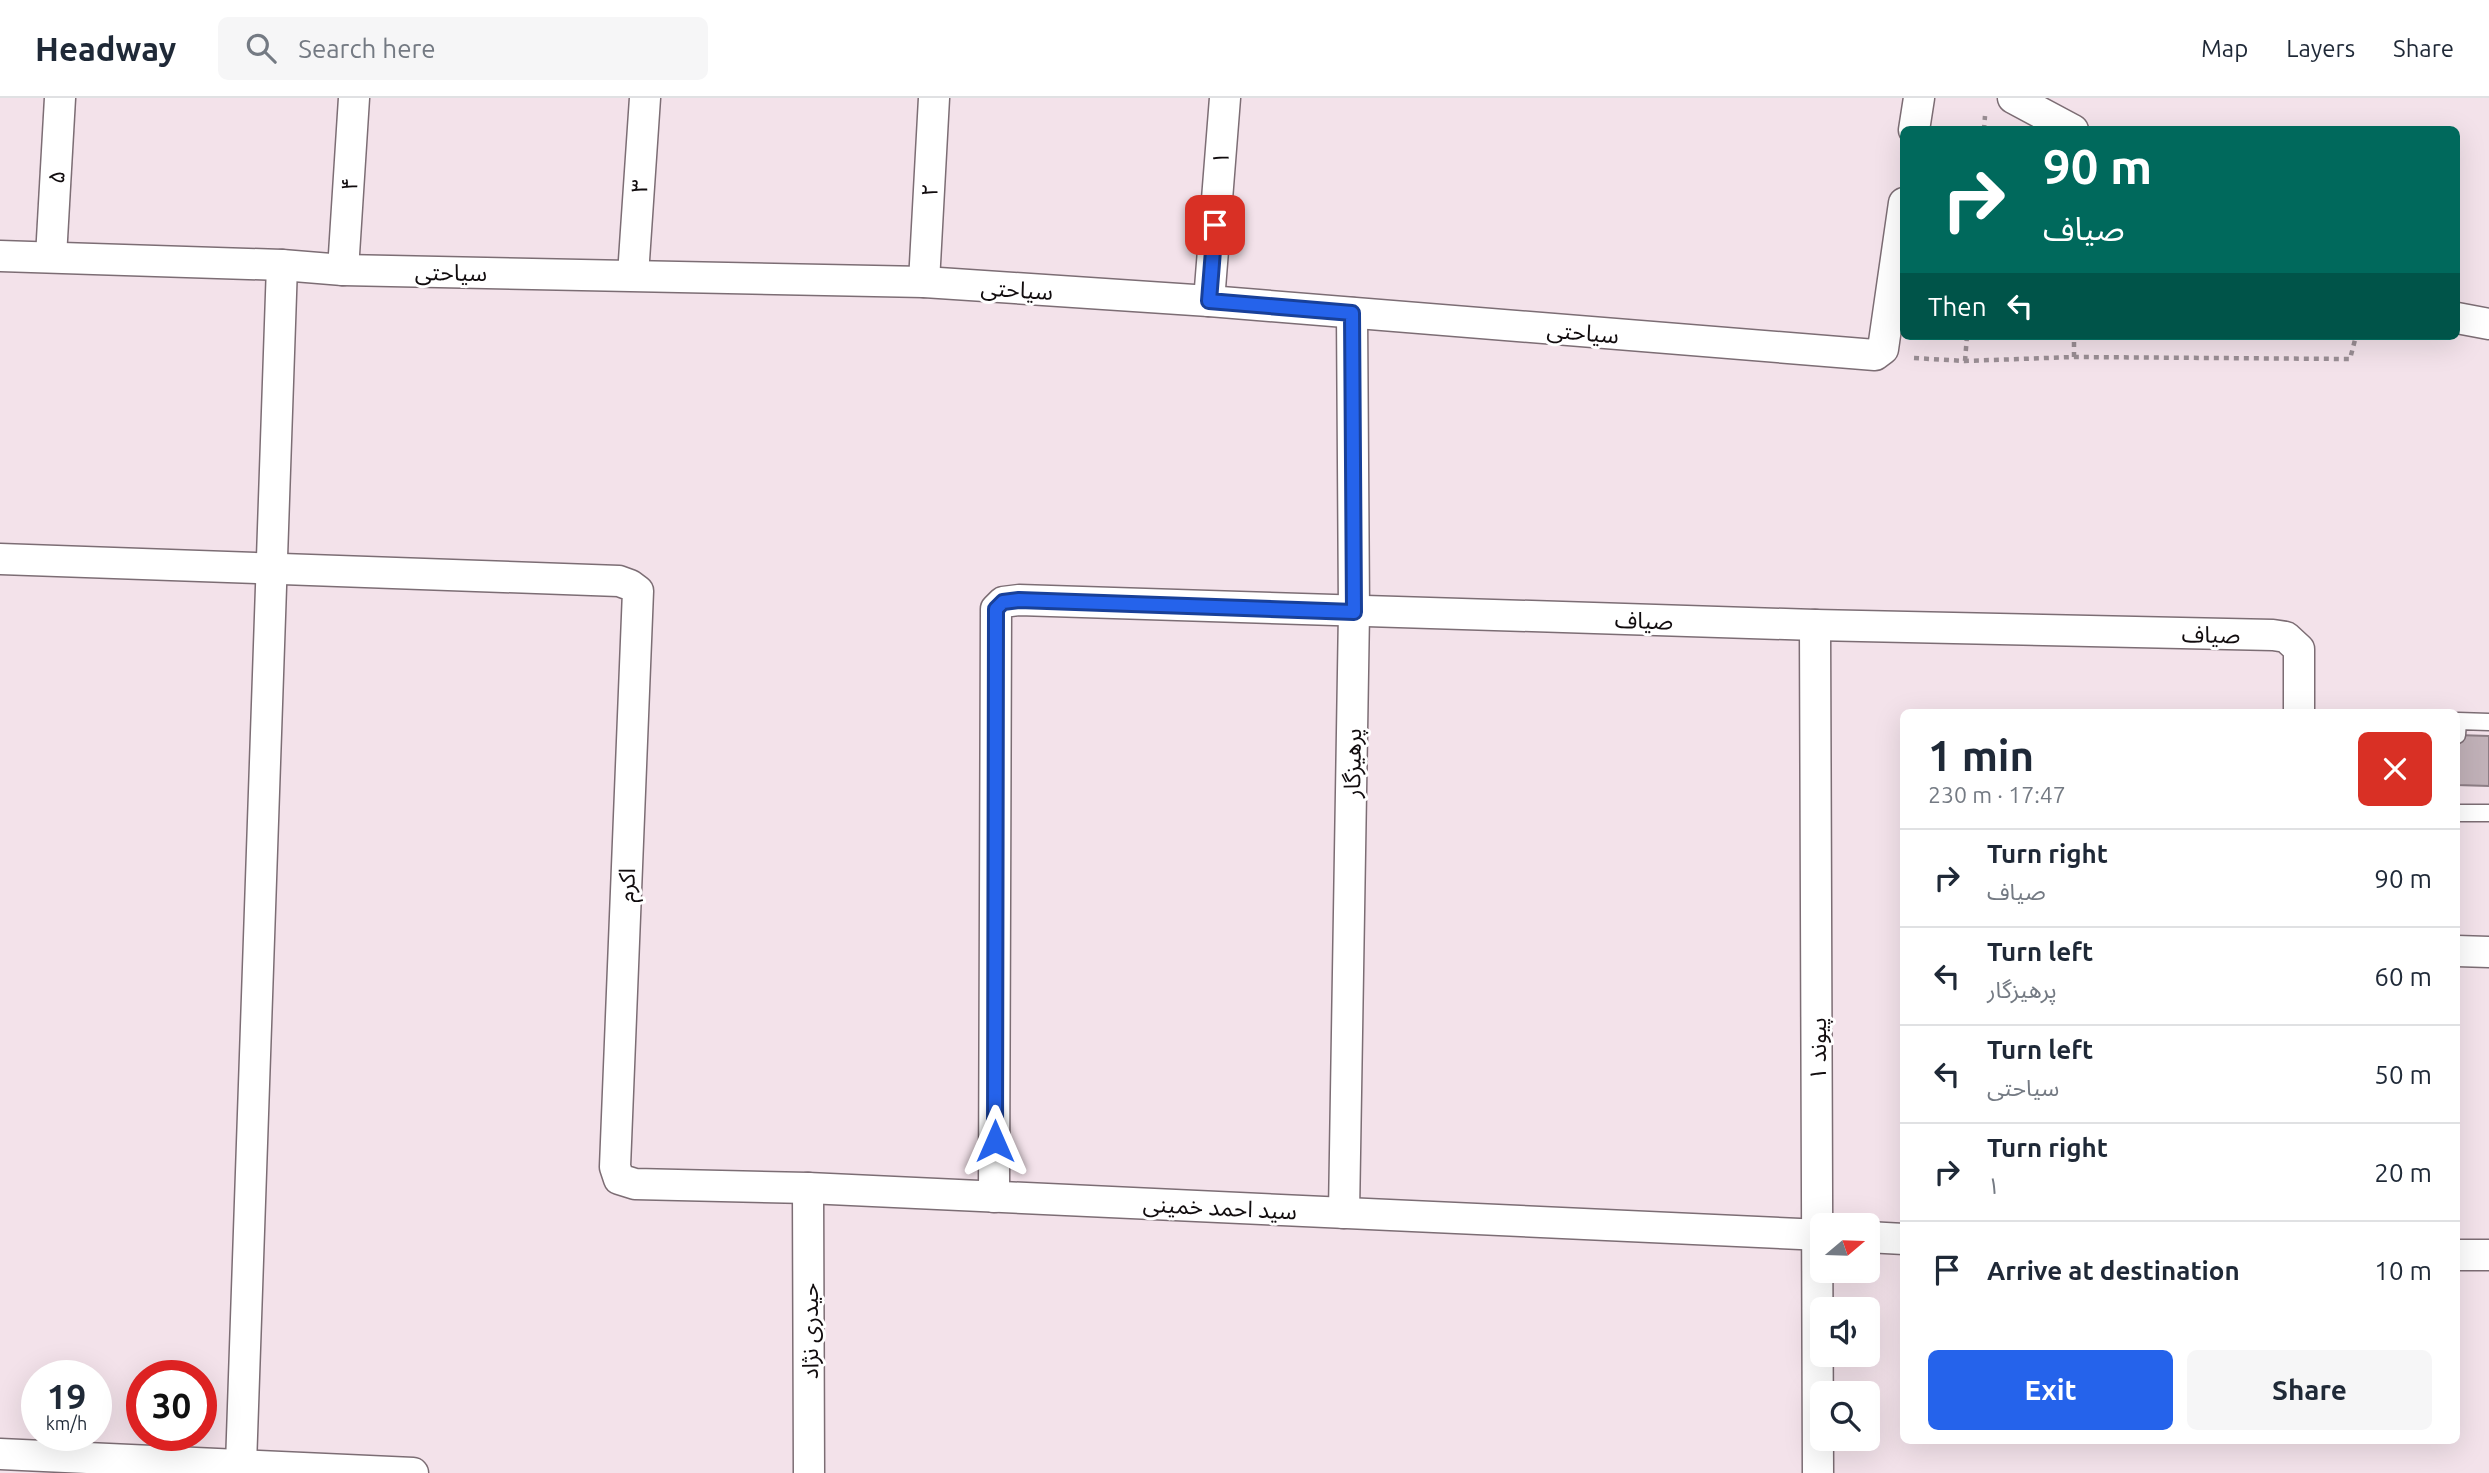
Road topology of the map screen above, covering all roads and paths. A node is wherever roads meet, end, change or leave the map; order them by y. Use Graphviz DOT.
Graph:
graph roads {
  1 [pos="60,98"];
  2 [pos="354,98"];
  3 [pos="645,98"];
  4 [pos="934,98"];
  5 [pos="1225,98"];
  6 [pos="1919,98"];
  7 [pos="2013,98"];
  8 [pos="1915,126"];
  9 [pos="2066,126"];
  10 [pos="1900,231"];
  11 [pos="0,256"];
  12 [pos="51,257"];
  13 [pos="282,265"];
  14 [pos="343,270"];
  15 [pos="633,275"];
  16 [pos="924,282"];
  17 [pos="1209,301"];
  18 [pos="1352,313"];
  19 [pos="2460,319"];
  20 [pos="2489,324"];
  21 [pos="1967,340"];
  22 [pos="2074,340"];
  23 [pos="2355,340"];
  24 [pos="1875,355"];
  25 [pos="2074,358"];
  26 [pos="1965,361"];
  27 [pos="0,559"];
  28 [pos="273,570"];
  29 [pos="1354,612"];
  30 [pos="1815,625"];
  31 [pos="2299,709"];
  32 [pos="2460,721"];
  33 [pos="2489,722"];
  34 [pos="2460,813"];
  35 [pos="2489,813"];
  36 [pos="2460,951"];
  37 [pos="2489,952"];
  38 [pos="620,1179"];
  39 [pos="808,1188"];
  40 [pos="994,1197"];
  41 [pos="1344,1213"];
  42 [pos="1820,1213"];
  43 [pos="1810,1235"];
  44 [pos="1880,1238"];
  45 [pos="1900,1239"];
  46 [pos="2460,1255"];
  47 [pos="2489,1255"];
  48 [pos="1820,1283"];
  49 [pos="0,1454"];
  50 [pos="241,1465"];
  51 [pos="413,1473"];
  52 [pos="809,1473"];
  53 [pos="1818,1473"];
  1 -- 12 [label="street, ۵"];
  2 -- 14 [label="street, ۴"];
  3 -- 15 [label="street, ۳"];
  4 -- 16 [label="street, ۲"];
  5 -- 17 [label="street, ۱"];
  6 -- 8 [label="street"];
  7 -- 9 [label="street"];
  10 -- 24 [label="street"];
  11 -- 12 [label="street, سیاحتی"];
  12 -- 13 [label="street, سیاحتی"];
  13 -- 14 [label="street, سیاحتی"];
  13 -- 28 [label="street"];
  14 -- 15 [label="street, سیاحتی"];
  15 -- 16 [label="street, سیاحتی"];
  16 -- 17 [label="street, سیاحتی"];
  17 -- 18 [label="street, سیاحتی"];
  18 -- 24 [label="street, سیاحتی"];
  18 -- 29 [label="street, پرهیزگار"];
  19 -- 20 [label="street"];
  21 -- 26 [label="path"];
  22 -- 25 [label="path"];
  23 -- 25 [label="path"];
  24 -- 26 [label="path"];
  25 -- 26 [label="path"];
  27 -- 28 [label="street"];
  28 -- 38 [label="street, اکرم"];
  28 -- 50 [label="street"];
  29 -- 30 [label="street, صیاف"];
  29 -- 40 [label="street, صیاف"];
  29 -- 41 [label="street, پرهیزگار"];
  30 -- 31 [label="street, صیاف"];
  30 -- 42 [label="street, پیوند ۱"];
  32 -- 33 [label="lane"];
  34 -- 35 [label="lane"];
  36 -- 37 [label="street"];
  38 -- 39 [label="street, سید احمد خمینی"];
  39 -- 40 [label="street, سید احمد خمینی"];
  39 -- 52 [label="street, حیدری نژاد"];
  40 -- 41 [label="street, سید احمد خمینی"];
  41 -- 43 [label="street, سید احمد خمینی"];
  44 -- 45 [label="street"];
  46 -- 47 [label="street"];
  48 -- 53 [label="street, پیوند ۱"];
  49 -- 50 [label="street"];
  50 -- 51 [label="street"];
}
